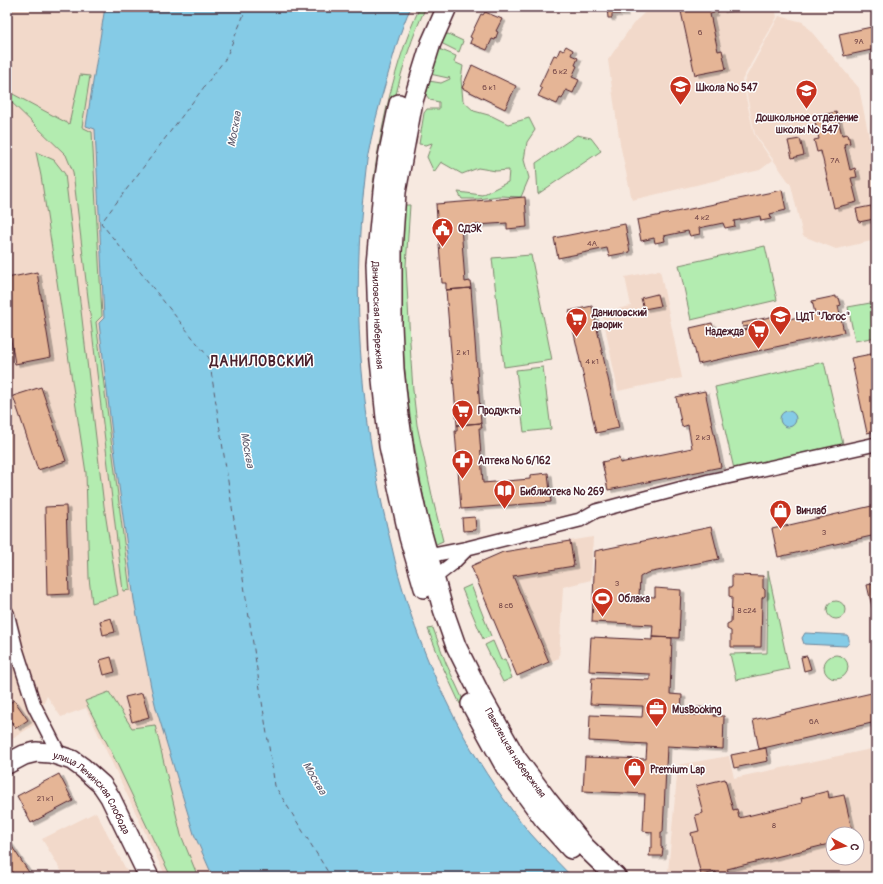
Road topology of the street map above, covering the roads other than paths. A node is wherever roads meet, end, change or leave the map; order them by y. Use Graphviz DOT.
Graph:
graph roads {
  1 [pos="434,7"];
  2 [pos="447,7"];
  3 [pos="876,444"];
  4 [pos="468,548"];
  5 [pos="428,556"];
  6 [pos="434,578"];
  7 [pos="7,613"];
  8 [pos="439,617"];
  9 [pos="60,756"];
  10 [pos="7,764"];
  11 [pos="149,877"];
  12 [pos="598,877"];
  13 [pos="616,877"];
  1 -- 8 [label="main road, Даниловская набережная"];
  2 -- 5 [label="main road, Даниловская набережная"];
  3 -- 4 [label="street"];
  4 -- 5 [label="street"];
  4 -- 6 [label="street"];
  5 -- 6 [label="main road, Даниловская набережная"];
  6 -- 8 [label="main road, Даниловская набережная"];
  7 -- 9 [label="street"];
  8 -- 12 [label="main road, Павелецкая набережная"];
  8 -- 13 [label="main road, Павелецкая набережная"];
  9 -- 10 [label="main road, улица Ленинская Слобода"];
  9 -- 11 [label="main road, улица Ленинская Слобода"];
}
